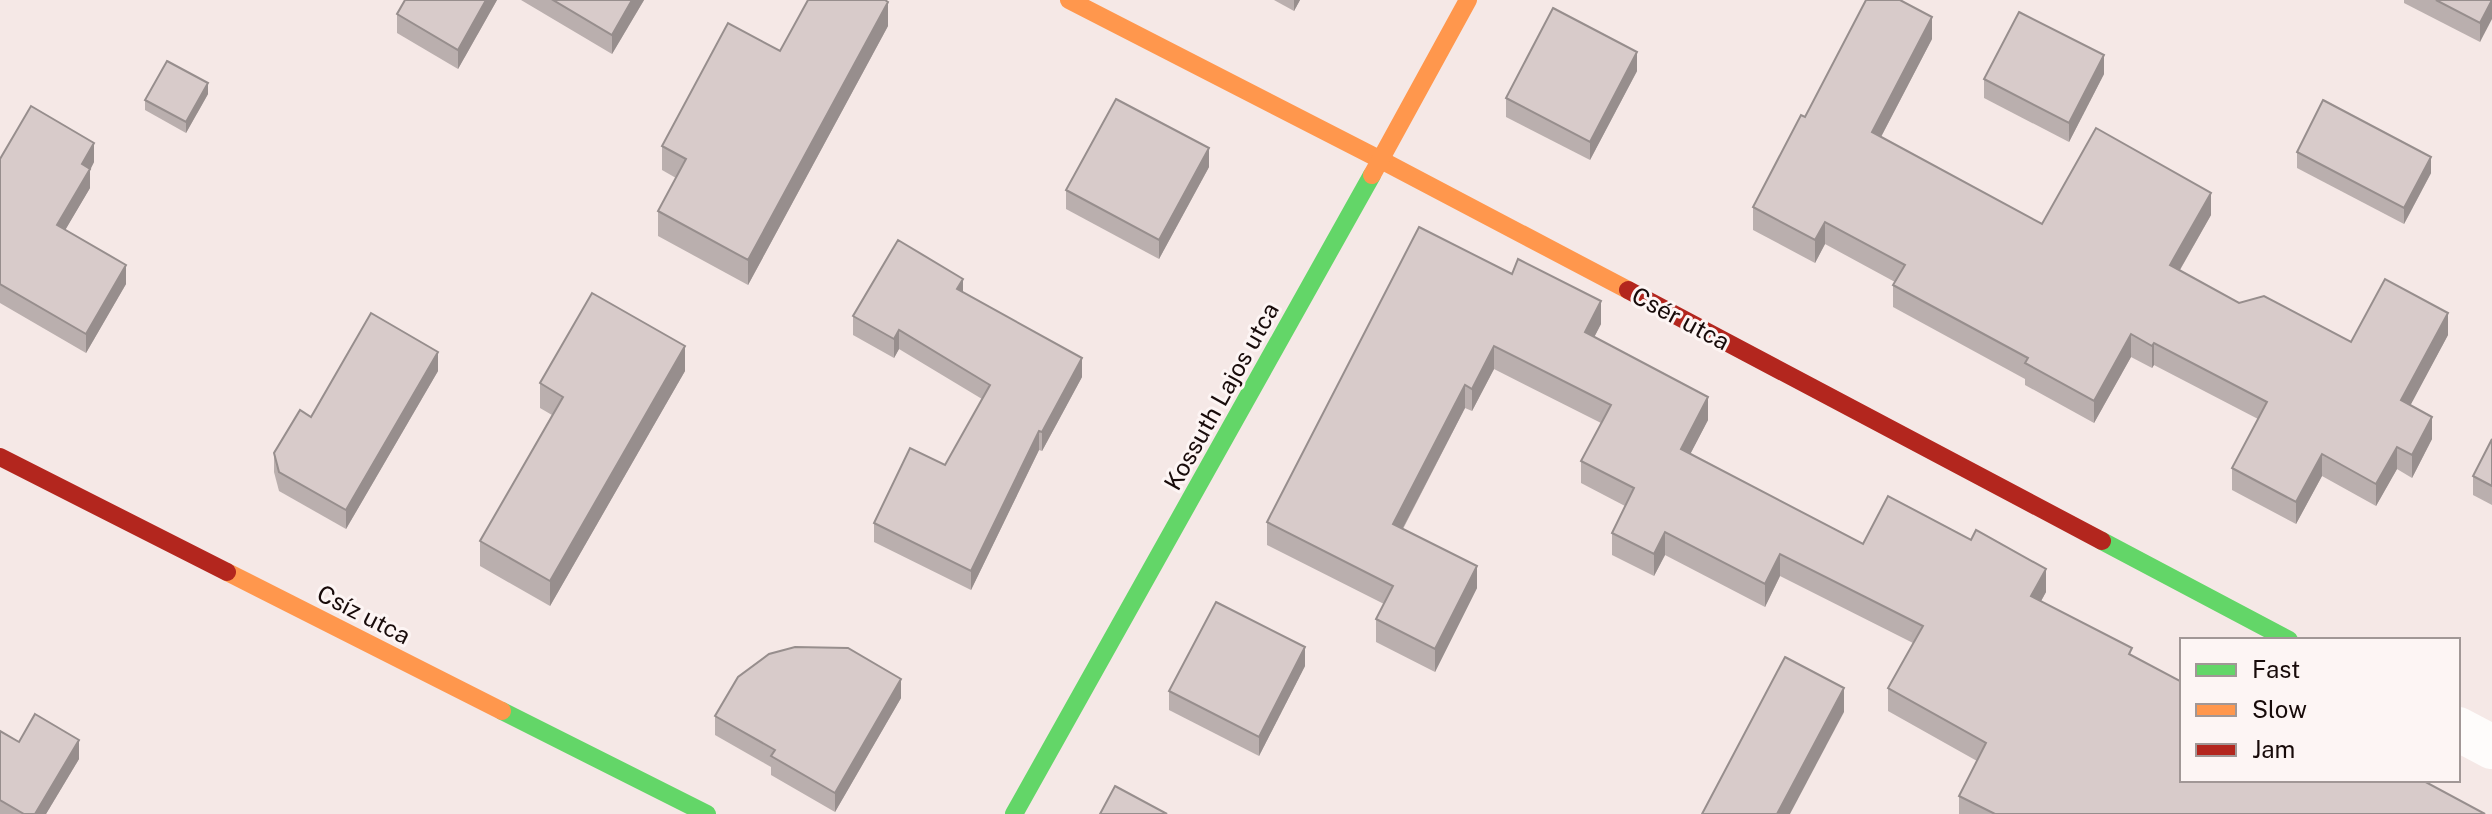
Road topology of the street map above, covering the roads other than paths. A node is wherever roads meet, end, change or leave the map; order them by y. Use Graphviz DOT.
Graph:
graph roads {
  1 [pos="1069,0"];
  2 [pos="1468,0"];
  3 [pos="1381,160"];
  4 [pos="0,457"];
  5 [pos="2285,638"];
  6 [pos="2460,730"];
  7 [pos="2492,747"];
  8 [pos="707,814"];
  9 [pos="1014,814"];
  1 -- 3 [label="street, Csér utca"];
  2 -- 3 [label="street, Kossuth Lajos utca"];
  3 -- 5 [label="street, Csér utca"];
  3 -- 9 [label="street, Kossuth Lajos utca"];
  4 -- 8 [label="street, Csíz utca"];
  6 -- 7 [label="street"];
}
